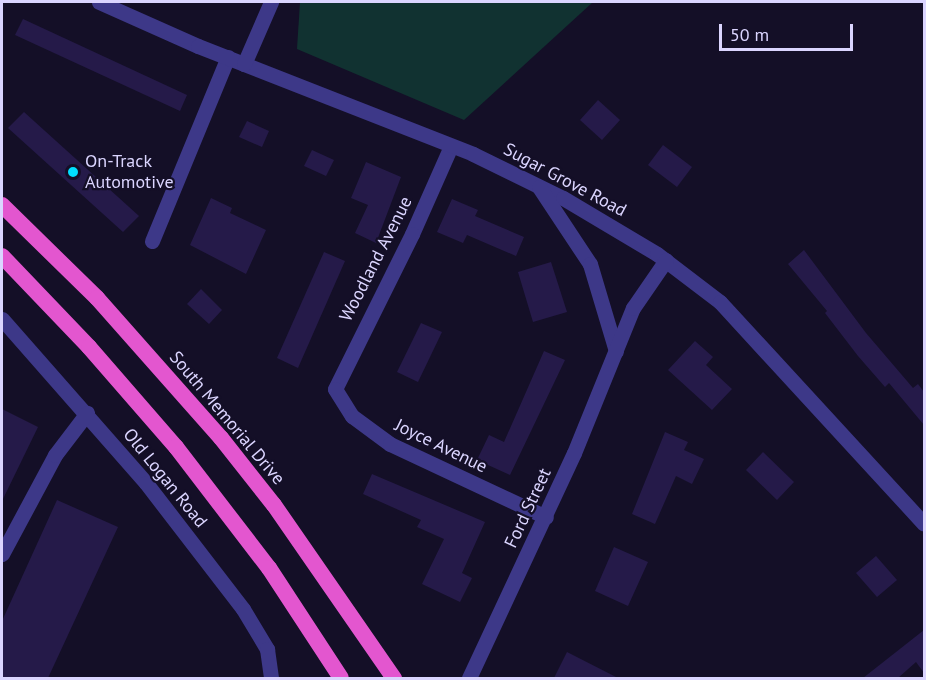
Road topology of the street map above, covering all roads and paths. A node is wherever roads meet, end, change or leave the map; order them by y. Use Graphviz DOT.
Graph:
graph roads {
  1 [pos="99,2"];
  2 [pos="271,2"];
  3 [pos="228,57"];
  4 [pos="244,63"];
  5 [pos="451,146"];
  6 [pos="538,186"];
  7 [pos="2,205"];
  8 [pos="152,241"];
  9 [pos="2,256"];
  10 [pos="666,260"];
  11 [pos="2,319"];
  12 [pos="616,351"];
  13 [pos="335,389"];
  14 [pos="87,413"];
  15 [pos="546,517"];
  16 [pos="924,524"];
  17 [pos="2,554"];
  18 [pos="271,678"];
  19 [pos="341,678"];
  20 [pos="394,678"];
  21 [pos="469,678"];
  1 -- 3 [label="street, Sugar Grove Road"];
  2 -- 4 [label="street"];
  3 -- 4 [label="street, Sugar Grove Road"];
  3 -- 8 [label="street"];
  4 -- 5 [label="street, Sugar Grove Road"];
  5 -- 6 [label="street, Sugar Grove Road"];
  5 -- 13 [label="street, Woodland Avenue"];
  6 -- 10 [label="street, Sugar Grove Road"];
  6 -- 12 [label="street"];
  7 -- 20 [label="highway, South Memorial Drive"];
  9 -- 19 [label="highway"];
  10 -- 12 [label="street, Ford Street"];
  10 -- 16 [label="street, Sugar Grove Road"];
  11 -- 14 [label="street, Old Logan Road"];
  12 -- 15 [label="street, Ford Street"];
  13 -- 15 [label="street, Joyce Avenue"];
  14 -- 17 [label="street"];
  14 -- 18 [label="street, Old Logan Road"];
  15 -- 21 [label="street, Ford Street"];
}
